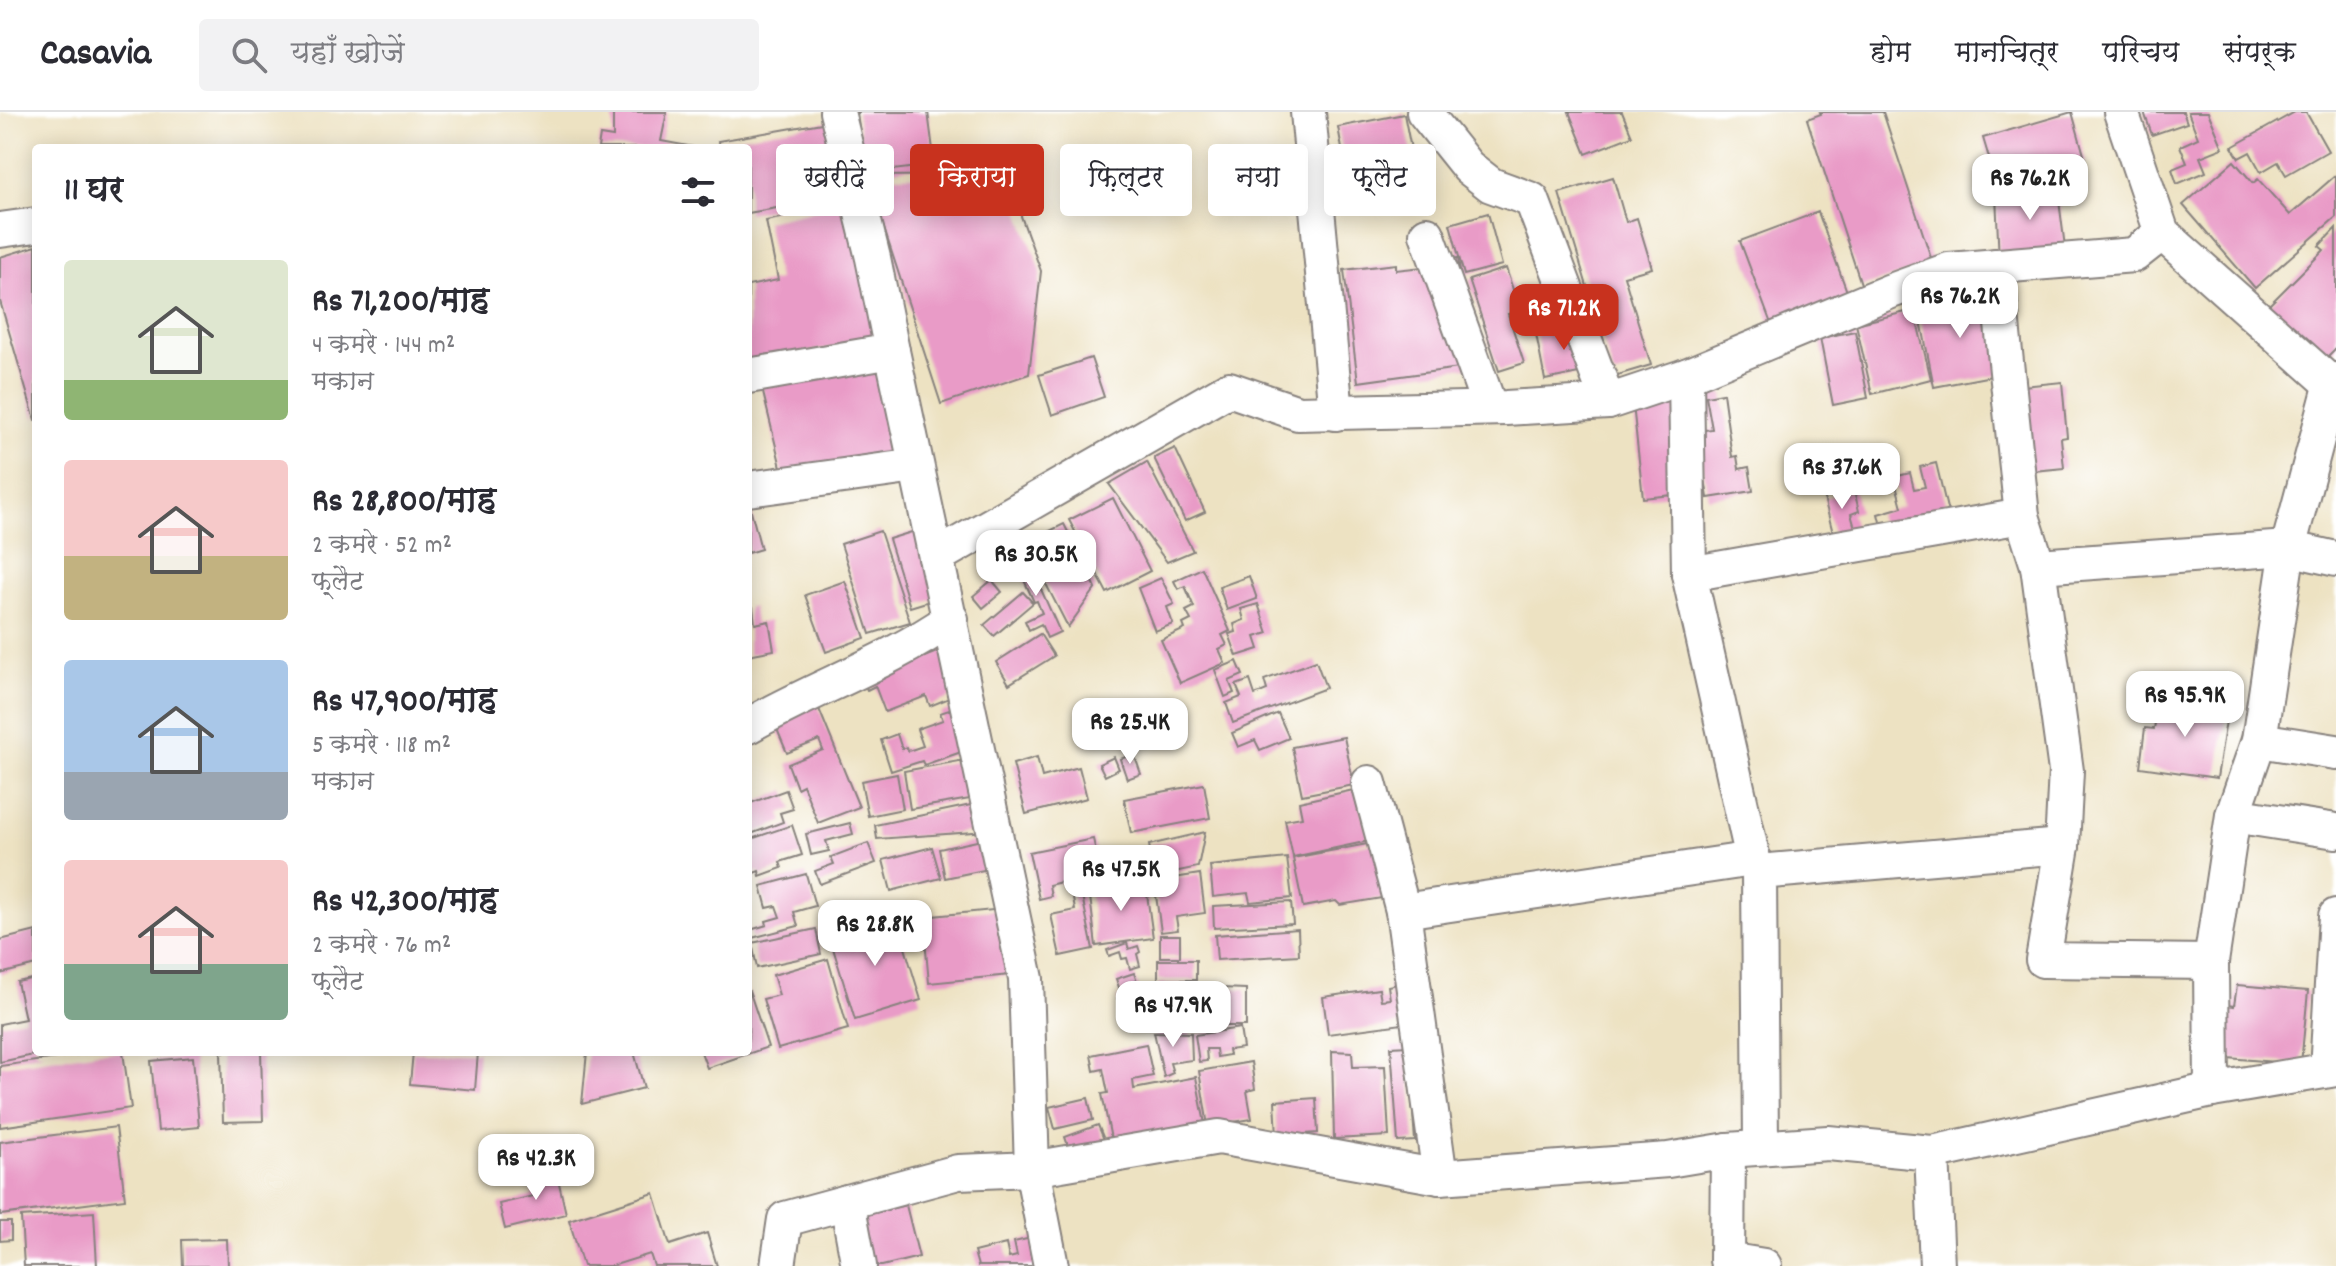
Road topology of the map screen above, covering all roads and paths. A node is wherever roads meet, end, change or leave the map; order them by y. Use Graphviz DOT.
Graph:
graph roads {
  1 [pos="837,112"];
  2 [pos="1308,112"];
  3 [pos="1424,112"];
  4 [pos="2121,112"];
  5 [pos="32,226"];
  6 [pos="0,230"];
  7 [pos="2162,233"];
  8 [pos="1427,234"];
  9 [pos="1996,266"];
  10 [pos="892,351"];
  11 [pos="752,375"];
  12 [pos="1686,376"];
  13 [pos="2335,383"];
  14 [pos="1608,402"];
  15 [pos="1490,408"];
  16 [pos="1336,413"];
  17 [pos="916,466"];
  18 [pos="752,488"];
  19 [pos="2022,516"];
  20 [pos="2288,548"];
  21 [pos="936,557"];
  22 [pos="2336,559"];
  23 [pos="2038,566"];
  24 [pos="1689,574"];
  25 [pos="951,619"];
  26 [pos="752,724"];
  27 [pos="2259,740"];
  28 [pos="2336,752"];
  29 [pos="1369,783"];
  30 [pos="2233,815"];
  31 [pos="2336,831"];
  32 [pos="2062,846"];
  33 [pos="1403,911"];
  34 [pos="2336,916"];
  35 [pos="2211,962"];
  36 [pos="2332,1070"];
  37 [pos="2212,1090"];
  38 [pos="1745,1149"];
  39 [pos="1932,1153"];
  40 [pos="1032,1169"];
  41 [pos="1440,1177"];
  42 [pos="847,1202"];
  43 [pos="778,1266"];
  44 [pos="859,1266"];
  45 [pos="1051,1266"];
  46 [pos="1764,1266"];
  47 [pos="1937,1266"];
  1 -- 10 [label="street"];
  2 -- 16 [label="street"];
  3 -- 14 [label="street"];
  4 -- 7 [label="street"];
  5 -- 6 [label="street"];
  7 -- 9 [label="street"];
  7 -- 13 [label="street"];
  8 -- 15 [label="street"];
  9 -- 12 [label="street"];
  9 -- 19 [label="street"];
  10 -- 11 [label="street"];
  10 -- 17 [label="street"];
  12 -- 14 [label="street"];
  12 -- 24 [label="street"];
  13 -- 20 [label="street"];
  14 -- 15 [label="street"];
  15 -- 16 [label="street"];
  16 -- 21 [label="street"];
  17 -- 18 [label="street"];
  17 -- 21 [label="street"];
  19 -- 23 [label="street"];
  19 -- 24 [label="street"];
  20 -- 22 [label="street"];
  20 -- 23 [label="street"];
  20 -- 27 [label="street"];
  21 -- 25 [label="street"];
  23 -- 32 [label="street"];
  24 -- 33 [label="street"];
  25 -- 26 [label="street"];
  25 -- 40 [label="street"];
  27 -- 28 [label="street"];
  27 -- 30 [label="street"];
  29 -- 33 [label="street"];
  30 -- 31 [label="street"];
  30 -- 35 [label="street"];
  32 -- 35 [label="street"];
  32 -- 38 [label="street"];
  33 -- 41 [label="street"];
  34 -- 36 [label="street"];
  35 -- 37 [label="street"];
  36 -- 37 [label="street"];
  37 -- 39 [label="street"];
  38 -- 39 [label="street"];
  38 -- 41 [label="street"];
  38 -- 46 [label="street"];
  39 -- 47 [label="street"];
  40 -- 41 [label="street"];
  40 -- 42 [label="street"];
  40 -- 45 [label="street"];
  42 -- 43 [label="street"];
  42 -- 44 [label="street"];
}
